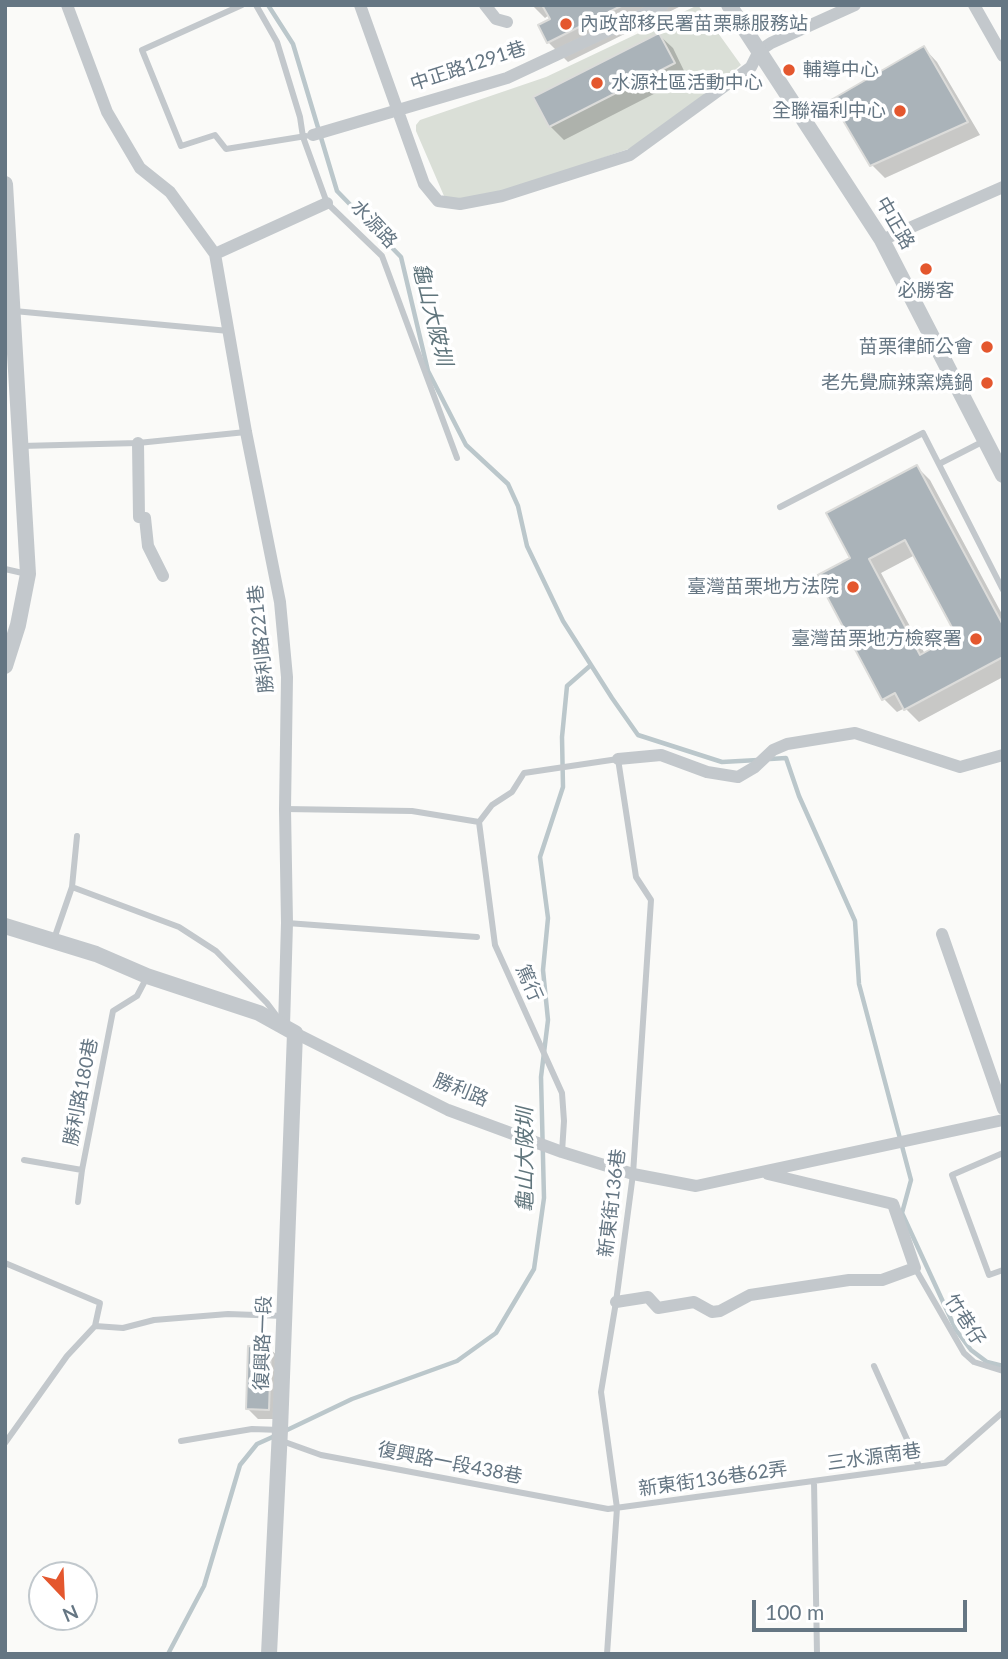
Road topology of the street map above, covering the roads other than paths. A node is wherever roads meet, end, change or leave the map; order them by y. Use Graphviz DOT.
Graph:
graph roads {
  1 [pos="66,5"];
  2 [pos="242,5"];
  3 [pos="256,5"];
  4 [pos="360,5"];
  5 [pos="485,5"];
  6 [pos="663,5"];
  7 [pos="729,5"];
  8 [pos="856,5"];
  9 [pos="974,5"];
  10 [pos="507,22"];
  11 [pos="759,51"];
  12 [pos="1003,56"];
  13 [pos="399,109"];
  14 [pos="308,136"];
  15 [pos="5,184"];
  16 [pos="1003,187"];
  17 [pos="327,203"];
  18 [pos="882,240"];
  19 [pos="215,254"];
  20 [pos="13,311"];
  21 [pos="10,331"];
  22 [pos="229,331"];
  23 [pos="246,432"];
  24 [pos="985,441"];
  25 [pos="138,443"];
  26 [pos="20,446"];
  27 [pos="457,458"];
  28 [pos="940,464"];
  29 [pos="1000,465"];
  30 [pos="780,507"];
  31 [pos="5,569"];
  32 [pos="28,574"];
  33 [pos="163,576"];
  34 [pos="1003,590"];
  35 [pos="5,666"];
  36 [pos="1003,755"];
  37 [pos="618,759"];
  38 [pos="285,809"];
  39 [pos="478,822"];
  40 [pos="77,836"];
  41 [pos="72,887"];
  42 [pos="287,923"];
  43 [pos="5,926"];
  44 [pos="942,934"];
  45 [pos="477,937"];
  46 [pos="53,941"];
  47 [pos="147,976"];
  48 [pos="290,1029"];
  49 [pos="1003,1109"];
  50 [pos="1003,1120"];
  51 [pos="562,1152"];
  52 [pos="1003,1153"];
  53 [pos="24,1160"];
  54 [pos="82,1170"];
  55 [pos="762,1173"];
  56 [pos="633,1174"];
  57 [pos="78,1202"];
  58 [pos="5,1263"];
  59 [pos="915,1268"];
  60 [pos="1003,1270"];
  61 [pos="616,1301"];
  62 [pos="285,1316"];
  63 [pos="95,1326"];
  64 [pos="874,1366"];
  65 [pos="1003,1371"];
  66 [pos="1003,1412"];
  67 [pos="280,1435"];
  68 [pos="181,1441"];
  69 [pos="5,1443"];
  70 [pos="919,1466"];
  71 [pos="814,1481"];
  72 [pos="617,1508"];
  73 [pos="269,1654"];
  74 [pos="607,1654"];
  75 [pos="817,1654"];
  1 -- 19 [label="street"];
  2 -- 14 [label="lane"];
  3 -- 14 [label="lane, 水源路"];
  4 -- 13 [label="street"];
  5 -- 10 [label="street"];
  6 -- 13 [label="street, 中正路1291巷"];
  7 -- 11 [label="street, 中正路"];
  8 -- 11 [label="street"];
  9 -- 12 [label="street"];
  11 -- 13 [label="street"];
  11 -- 18 [label="street, 中正路"];
  13 -- 14 [label="street"];
  14 -- 17 [label="lane, 水源路"];
  15 -- 20 [label="street"];
  16 -- 18 [label="street"];
  17 -- 19 [label="street"];
  17 -- 27 [label="lane, 水源路"];
  18 -- 24 [label="street, 中正路"];
  19 -- 22 [label="street, 勝利路221巷"];
  20 -- 21 [label="street"];
  20 -- 22 [label="lane"];
  21 -- 26 [label="street"];
  22 -- 23 [label="street, 勝利路221巷"];
  23 -- 25 [label="lane"];
  23 -- 38 [label="street, 勝利路221巷"];
  24 -- 28 [label="lane"];
  24 -- 29 [label="street, 中正路"];
  25 -- 26 [label="lane"];
  25 -- 33 [label="street"];
  26 -- 32 [label="street"];
  28 -- 30 [label="lane"];
  28 -- 34 [label="lane"];
  31 -- 32 [label="lane"];
  32 -- 35 [label="street"];
  36 -- 37 [label="street"];
  37 -- 39 [label="lane"];
  37 -- 56 [label="lane, 新東街136巷"];
  38 -- 39 [label="lane"];
  38 -- 42 [label="street, 勝利路221巷"];
  39 -- 51 [label="lane, 篤行"];
  40 -- 41 [label="lane"];
  41 -- 46 [label="lane"];
  41 -- 48 [label="lane"];
  42 -- 45 [label="lane"];
  42 -- 48 [label="street, 勝利路221巷"];
  43 -- 46 [label="street, 勝利路"];
  44 -- 49 [label="street"];
  46 -- 47 [label="street, 勝利路"];
  47 -- 48 [label="street, 勝利路"];
  47 -- 54 [label="lane, 勝利路180巷"];
  48 -- 51 [label="street, 勝利路"];
  48 -- 62 [label="street, 復興路一段"];
  50 -- 55 [label="street, 勝利路"];
  51 -- 56 [label="street, 勝利路"];
  52 -- 60 [label="lane"];
  53 -- 54 [label="lane, 勝利路180巷"];
  54 -- 57 [label="lane"];
  55 -- 56 [label="street, 勝利路"];
  55 -- 59 [label="street"];
  56 -- 61 [label="lane, 新東街136巷"];
  58 -- 63 [label="lane"];
  59 -- 61 [label="street"];
  59 -- 65 [label="lane, 竹巷仔"];
  61 -- 72 [label="lane, 新東街136巷"];
  62 -- 63 [label="lane"];
  62 -- 67 [label="street, 復興路一段"];
  63 -- 69 [label="lane"];
  64 -- 70 [label="lane"];
  66 -- 70 [label="lane, 三水源南巷"];
  67 -- 68 [label="lane"];
  67 -- 72 [label="lane, 復興路一段438巷"];
  67 -- 73 [label="street, 復興路一段"];
  70 -- 71 [label="lane, 三水源南巷"];
  71 -- 72 [label="lane, 新東街136巷62弄"];
  71 -- 75 [label="lane"];
  72 -- 74 [label="lane, 新東街136巷"];
}
